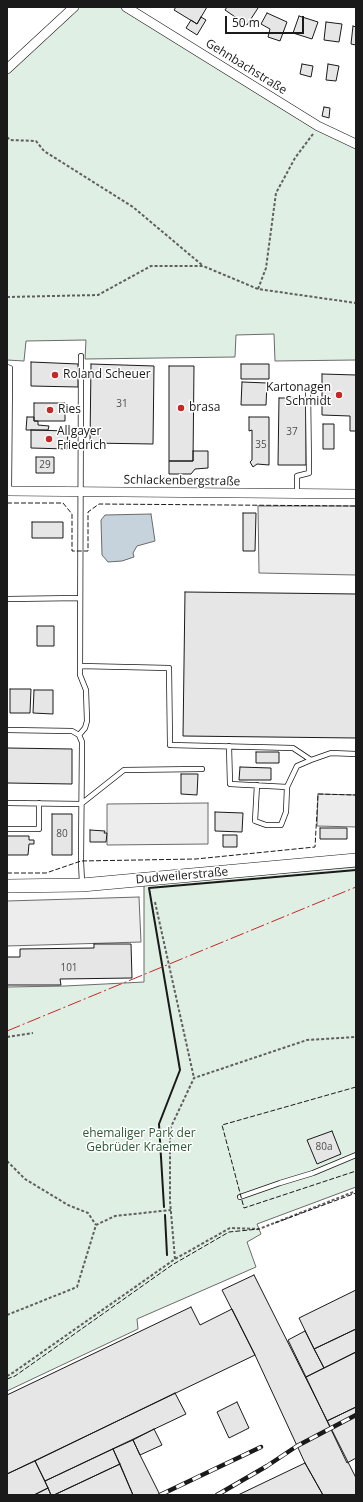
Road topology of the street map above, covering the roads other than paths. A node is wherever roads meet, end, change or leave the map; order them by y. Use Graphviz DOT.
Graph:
graph roads {
  1 [pos="74,7"];
  2 [pos="126,7"];
  3 [pos="7,69"];
  4 [pos="356,144"];
  5 [pos="81,356"];
  6 [pos="7,367"];
  7 [pos="308,388"];
  8 [pos="8,491"];
  9 [pos="80,492"];
  10 [pos="297,494"];
  11 [pos="356,494"];
  12 [pos="80,598"];
  13 [pos="7,599"];
  14 [pos="80,666"];
  15 [pos="7,730"];
  16 [pos="79,735"];
  17 [pos="229,746"];
  18 [pos="356,754"];
  19 [pos="311,760"];
  20 [pos="202,769"];
  21 [pos="257,785"];
  22 [pos="287,787"];
  23 [pos="7,803"];
  24 [pos="38,803"];
  25 [pos="82,804"];
  26 [pos="7,829"];
  27 [pos="356,860"];
  28 [pos="82,885"];
  29 [pos="7,886"];
  30 [pos="356,1155"];
  31 [pos="240,1197"];
  1 -- 3 [label="street"];
  2 -- 4 [label="street, Gehnbachstraße"];
  5 -- 9 [label="lane"];
  6 -- 8 [label="lane"];
  7 -- 10 [label="lane"];
  8 -- 9 [label="street, Schlackenbergstraße"];
  9 -- 10 [label="street, Schlackenbergstraße"];
  9 -- 12 [label="lane"];
  10 -- 11 [label="street, Schlackenbergstraße"];
  12 -- 13 [label="lane"];
  12 -- 14 [label="lane"];
  14 -- 16 [label="lane"];
  14 -- 17 [label="lane"];
  15 -- 16 [label="lane"];
  16 -- 25 [label="lane"];
  17 -- 19 [label="lane"];
  17 -- 21 [label="lane"];
  18 -- 19 [label="lane"];
  19 -- 22 [label="lane"];
  20 -- 25 [label="lane"];
  21 -- 22 [label="lane"];
  21 -- 22 [label="lane"];
  23 -- 24 [label="lane"];
  24 -- 25 [label="lane"];
  24 -- 26 [label="lane"];
  25 -- 28 [label="lane"];
  27 -- 28 [label="main road, Dudweilerstraße"];
  28 -- 29 [label="main road, Dudweilerstraße"];
  30 -- 31 [label="lane"];
}
